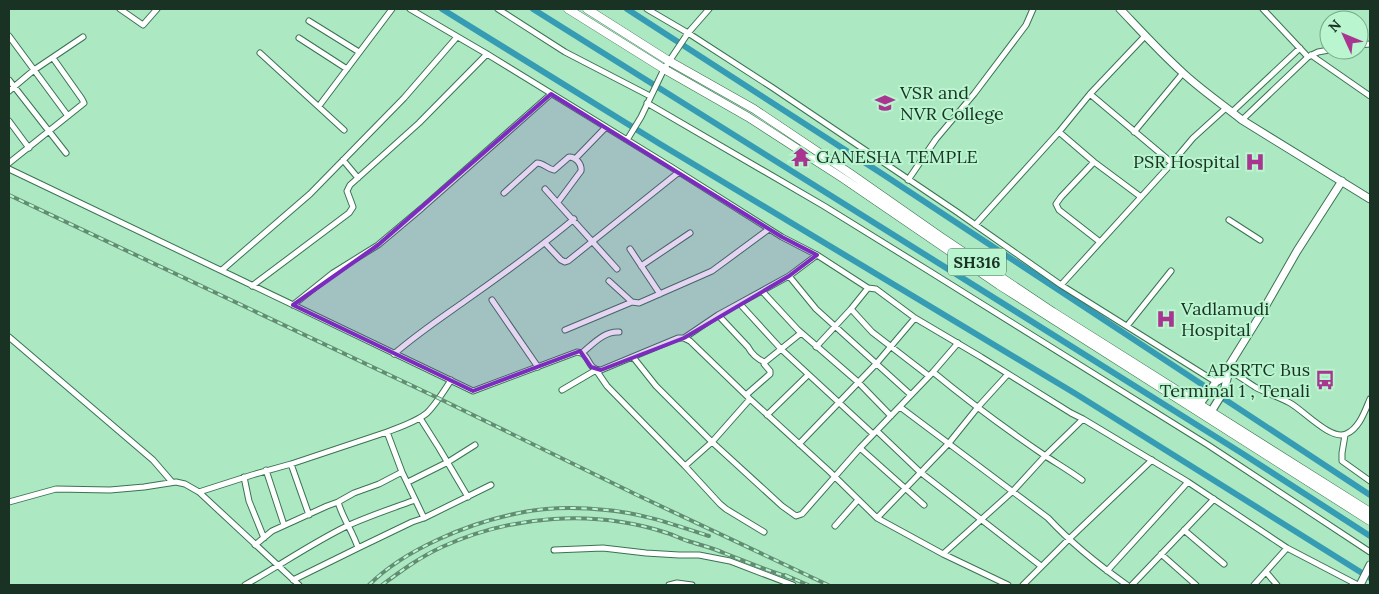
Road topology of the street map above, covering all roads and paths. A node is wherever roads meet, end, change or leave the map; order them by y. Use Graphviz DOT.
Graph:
graph roads {
  1 [pos="120,9"];
  2 [pos="157,9"];
  3 [pos="392,9"];
  4 [pos="410,9"];
  5 [pos="498,9"];
  6 [pos="568,9"];
  7 [pos="587,9"];
  8 [pos="647,9"];
  9 [pos="709,9"];
  10 [pos="1033,9"];
  11 [pos="1120,9"];
  12 [pos="1263,9"];
  13 [pos="309,21"];
  14 [pos="686,35"];
  15 [pos="9,36"];
  16 [pos="1145,36"];
  17 [pos="83,37"];
  18 [pos="457,37"];
  19 [pos="299,38"];
  20 [pos="1300,49"];
  21 [pos="359,52"];
  22 [pos="1319,52"];
  23 [pos="260,53"];
  24 [pos="487,54"];
  25 [pos="1308,56"];
  26 [pos="53,58"];
  27 [pos="671,58"];
  28 [pos="347,69"];
  29 [pos="34,70"];
  30 [pos="662,73"];
  31 [pos="1183,73"];
  32 [pos="9,80"];
  33 [pos="14,87"];
  34 [pos="9,91"];
  35 [pos="552,94"];
  36 [pos="1090,94"];
  37 [pos="650,96"];
  38 [pos="1370,96"];
  39 [pos="647,103"];
  40 [pos="319,106"];
  41 [pos="1226,108"];
  42 [pos="1232,112"];
  43 [pos="68,116"];
  44 [pos="1242,120"];
  45 [pos="9,121"];
  46 [pos="606,127"];
  47 [pos="344,130"];
  48 [pos="49,131"];
  49 [pos="1059,132"];
  50 [pos="1134,132"];
  51 [pos="627,140"];
  52 [pos="28,148"];
  53 [pos="66,153"];
  54 [pos="575,159"];
  55 [pos="343,160"];
  56 [pos="1094,162"];
  57 [pos="9,163"];
  58 [pos="1172,164"];
  59 [pos="9,170"];
  60 [pos="679,172"];
  61 [pos="358,178"];
  62 [pos="908,180"];
  63 [pos="1342,181"];
  64 [pos="546,189"];
  65 [pos="504,193"];
  66 [pos="1141,197"];
  67 [pos="1370,199"];
  68 [pos="558,202"];
  69 [pos="574,219"];
  70 [pos="1229,220"];
  71 [pos="975,225"];
  72 [pos="769,229"];
  73 [pos="690,233"];
  74 [pos="1260,240"];
  75 [pos="593,241"];
  76 [pos="1100,242"];
  77 [pos="545,243"];
  78 [pos="630,249"];
  79 [pos="817,255"];
  80 [pos="641,266"];
  81 [pos="617,269"];
  82 [pos="222,270"];
  83 [pos="1171,271"];
  84 [pos="788,276"];
  85 [pos="609,281"];
  86 [pos="252,286"];
  87 [pos="1061,286"];
  88 [pos="868,288"];
  89 [pos="762,291"];
  90 [pos="660,294"];
  91 [pos="492,300"];
  92 [pos="632,302"];
  93 [pos="740,304"];
  94 [pos="293,305"];
  95 [pos="851,309"];
  96 [pos="718,315"];
  97 [pos="915,318"];
  98 [pos="835,326"];
  99 [pos="1127,326"];
  100 [pos="564,330"];
  101 [pos="619,332"];
  102 [pos="801,333"];
  103 [pos="9,337"];
  104 [pos="684,338"];
  105 [pos="958,343"];
  106 [pos="816,347"];
  107 [pos="891,347"];
  108 [pos="782,350"];
  109 [pos="582,352"];
  110 [pos="394,354"];
  111 [pos="633,356"];
  112 [pos="765,362"];
  113 [pos="876,364"];
  114 [pos="538,367"];
  115 [pos="596,370"];
  116 [pos="1229,373"];
  117 [pos="931,374"];
  118 [pos="1008,374"];
  119 [pos="808,375"];
  120 [pos="451,380"];
  121 [pos="858,382"];
  122 [pos="1215,383"];
  123 [pos="562,390"];
  124 [pos="910,396"];
  125 [pos="748,397"];
  126 [pos="1370,399"];
  127 [pos="839,403"];
  128 [pos="1199,406"];
  129 [pos="900,407"];
  130 [pos="978,407"];
  131 [pos="1210,413"];
  132 [pos="767,414"];
  133 [pos="891,416"];
  134 [pos="420,418"];
  135 [pos="1083,419"];
  136 [pos="387,432"];
  137 [pos="875,433"];
  138 [pos="1343,435"];
  139 [pos="712,442"];
  140 [pos="949,443"];
  141 [pos="799,444"];
  142 [pos="475,445"];
  143 [pos="860,448"];
  144 [pos="1045,456"];
  145 [pos="1152,460"];
  146 [pos="448,462"];
  147 [pos="291,464"];
  148 [pos="686,466"];
  149 [pos="266,470"];
  150 [pos="402,472"];
  151 [pos="920,472"];
  152 [pos="244,477"];
  153 [pos="835,477"];
  154 [pos="1082,480"];
  155 [pos="1370,480"];
  156 [pos="172,482"];
  157 [pos="408,482"];
  158 [pos="1188,482"];
  159 [pos="491,485"];
  160 [pos="905,488"];
  161 [pos="1013,491"];
  162 [pos="200,492"];
  163 [pos="468,497"];
  164 [pos="1214,499"];
  165 [pos="415,500"];
  166 [pos="858,500"];
  167 [pos="9,502"];
  168 [pos="338,502"];
  169 [pos="924,505"];
  170 [pos="1370,512"];
  171 [pos="309,515"];
  172 [pos="424,518"];
  173 [pos="877,518"];
  174 [pos="983,520"];
  175 [pos="1370,521"];
  176 [pos="284,526"];
  177 [pos="348,526"];
  178 [pos="835,526"];
  179 [pos="1184,530"];
  180 [pos="764,532"];
  181 [pos="264,538"];
  182 [pos="1068,540"];
  183 [pos="255,545"];
  184 [pos="358,548"];
  185 [pos="1287,548"];
  186 [pos="554,550"];
  187 [pos="1370,552"];
  188 [pos="943,554"];
  189 [pos="1161,554"];
  190 [pos="1224,564"];
  191 [pos="278,566"];
  192 [pos="1041,566"];
  193 [pos="1369,568"];
  194 [pos="1107,571"];
  195 [pos="1266,572"];
  196 [pos="293,580"];
  197 [pos="1360,584"];
  198 [pos="245,585"];
  199 [pos="299,585"];
  200 [pos="669,585"];
  201 [pos="692,585"];
  202 [pos="793,585"];
  203 [pos="1008,585"];
  204 [pos="1022,585"];
  205 [pos="1127,585"];
  206 [pos="1132,585"];
  207 [pos="1196,585"];
  208 [pos="1254,585"];
  209 [pos="1278,585"];
  1 -- 2 [label="street"];
  3 -- 21 [label="street"];
  4 -- 18 [label="street"];
  5 -- 37 [label="street"];
  6 -- 30 [label="main road, SH316"];
  7 -- 27 [label="main road, SH316"];
  8 -- 14 [label="street"];
  9 -- 14 [label="street"];
  10 -- 62 [label="street"];
  11 -- 16 [label="street"];
  12 -- 20 [label="street"];
  13 -- 21 [label="street"];
  14 -- 27 [label="street"];
  14 -- 62 [label="street"];
  15 -- 29 [label="street"];
  16 -- 31 [label="street"];
  16 -- 36 [label="street"];
  17 -- 26 [label="street"];
  18 -- 24 [label="street"];
  18 -- 55 [label="street"];
  19 -- 28 [label="street"];
  20 -- 25 [label="street"];
  20 -- 42 [label="street"];
  21 -- 28 [label="street"];
  22 -- 25 [label="street"];
  23 -- 40 [label="street"];
  24 -- 35 [label="street"];
  24 -- 61 [label="street"];
  25 -- 38 [label="street"];
  25 -- 44 [label="street"];
  26 -- 29 [label="street"];
  26 -- 43 [label="street"];
  27 -- 30 [label="street"];
  27 -- 128 [label="main road, SH316"];
  28 -- 40 [label="street"];
  29 -- 33 [label="street"];
  29 -- 43 [label="street"];
  30 -- 37 [label="street"];
  30 -- 128 [label="main road, SH316"];
  31 -- 41 [label="street"];
  31 -- 50 [label="street"];
  32 -- 33 [label="street"];
  33 -- 34 [label="street"];
  33 -- 48 [label="street"];
  35 -- 46 [label="street"];
  35 -- 94 [label="street"];
  36 -- 49 [label="street"];
  36 -- 50 [label="street"];
  37 -- 39 [label="street"];
  39 -- 51 [label="street"];
  39 -- 187 [label="street"];
  40 -- 47 [label="street"];
  41 -- 42 [label="street"];
  41 -- 58 [label="street"];
  42 -- 44 [label="street"];
  43 -- 48 [label="street"];
  44 -- 63 [label="street"];
  45 -- 52 [label="street"];
  46 -- 51 [label="street"];
  46 -- 54 [label="street"];
  48 -- 52 [label="street"];
  48 -- 53 [label="street"];
  49 -- 56 [label="street"];
  49 -- 71 [label="street"];
  50 -- 58 [label="street"];
  51 -- 60 [label="street"];
  52 -- 57 [label="street"];
  54 -- 65 [label="street"];
  54 -- 68 [label="street"];
  55 -- 61 [label="street"];
  55 -- 82 [label="street"];
  56 -- 66 [label="street"];
  56 -- 76 [label="street"];
  58 -- 66 [label="street"];
  59 -- 82 [label="street"];
  60 -- 72 [label="street"];
  60 -- 75 [label="street"];
  61 -- 86 [label="street"];
  62 -- 71 [label="street"];
  63 -- 67 [label="street"];
  63 -- 116 [label="street"];
  64 -- 68 [label="street"];
  66 -- 76 [label="street"];
  68 -- 69 [label="street"];
  69 -- 75 [label="street"];
  69 -- 77 [label="street"];
  70 -- 74 [label="street"];
  71 -- 87 [label="street"];
  72 -- 79 [label="street"];
  72 -- 90 [label="street"];
  73 -- 80 [label="street"];
  75 -- 77 [label="street"];
  75 -- 81 [label="street"];
  76 -- 87 [label="street"];
  77 -- 110 [label="street"];
  78 -- 80 [label="street"];
  79 -- 84 [label="street"];
  79 -- 88 [label="street"];
  80 -- 90 [label="street"];
  82 -- 86 [label="street"];
  83 -- 99 [label="street"];
  84 -- 89 [label="street"];
  84 -- 98 [label="street"];
  85 -- 92 [label="street"];
  86 -- 94 [label="street"];
  87 -- 99 [label="street"];
  88 -- 95 [label="street"];
  88 -- 97 [label="street"];
  89 -- 93 [label="street"];
  89 -- 102 [label="street"];
  90 -- 92 [label="street"];
  91 -- 114 [label="street"];
  92 -- 100 [label="street"];
  93 -- 96 [label="street"];
  93 -- 108 [label="street"];
  94 -- 110 [label="street"];
  95 -- 98 [label="street"];
  95 -- 107 [label="street"];
  96 -- 104 [label="street"];
  96 -- 112 [label="street"];
  97 -- 105 [label="street"];
  97 -- 107 [label="street"];
  98 -- 106 [label="street"];
  98 -- 113 [label="street"];
  99 -- 122 [label="street"];
  101 -- 109 [label="street"];
  102 -- 106 [label="street"];
  102 -- 108 [label="street"];
  103 -- 156 [label="street"];
  104 -- 111 [label="street"];
  104 -- 125 [label="street"];
  105 -- 117 [label="street"];
  105 -- 118 [label="street"];
  106 -- 121 [label="street"];
  107 -- 113 [label="street"];
  107 -- 117 [label="street"];
  108 -- 112 [label="street"];
  108 -- 119 [label="street"];
  109 -- 114 [label="street"];
  109 -- 115 [label="street"];
  110 -- 120 [label="street"];
  111 -- 115 [label="street"];
  111 -- 139 [label="street"];
  112 -- 125 [label="street"];
  113 -- 121 [label="street"];
  113 -- 124 [label="street"];
  114 -- 120 [label="street"];
  115 -- 123 [label="street"];
  115 -- 148 [label="street"];
  116 -- 122 [label="street"];
  116 -- 131 [label="street"];
  116 -- 138 [label="street"];
  117 -- 124 [label="street"];
  117 -- 130 [label="street"];
  118 -- 130 [label="street"];
  118 -- 135 [label="street"];
  119 -- 127 [label="street"];
  119 -- 132 [label="street"];
  120 -- 134 [label="street"];
  121 -- 127 [label="street"];
  121 -- 133 [label="street"];
  122 -- 128 [label="street"];
  124 -- 129 [label="street"];
  125 -- 132 [label="street"];
  125 -- 139 [label="street"];
  126 -- 138 [label="street"];
  127 -- 137 [label="street"];
  127 -- 141 [label="street"];
  128 -- 131 [label="main road, SH316"];
  129 -- 133 [label="street"];
  129 -- 140 [label="street"];
  130 -- 140 [label="street"];
  130 -- 144 [label="street"];
  131 -- 170 [label="main road, SH316"];
  131 -- 175 [label="main road, SH316"];
  132 -- 141 [label="street"];
  133 -- 137 [label="street"];
  134 -- 136 [label="street"];
  134 -- 146 [label="street"];
  135 -- 144 [label="street"];
  135 -- 145 [label="street"];
  136 -- 147 [label="street"];
  136 -- 150 [label="street"];
  137 -- 143 [label="street"];
  137 -- 151 [label="street"];
  138 -- 155 [label="street"];
  139 -- 148 [label="street"];
  139 -- 153 [label="street"];
  140 -- 151 [label="street"];
  140 -- 161 [label="street"];
  141 -- 153 [label="street"];
  142 -- 146 [label="street"];
  143 -- 153 [label="street"];
  143 -- 160 [label="street"];
  144 -- 154 [label="street"];
  144 -- 161 [label="street"];
  145 -- 158 [label="street"];
  145 -- 182 [label="street"];
  146 -- 157 [label="street"];
  146 -- 163 [label="street"];
  147 -- 149 [label="street"];
  147 -- 171 [label="street"];
  148 -- 180 [label="street"];
  149 -- 152 [label="street"];
  149 -- 176 [label="street"];
  150 -- 157 [label="street"];
  150 -- 168 [label="street"];
  151 -- 160 [label="street"];
  151 -- 174 [label="street"];
  152 -- 162 [label="street"];
  152 -- 181 [label="street"];
  153 -- 166 [label="street"];
  156 -- 162 [label="street"];
  156 -- 167 [label="street"];
  157 -- 165 [label="street"];
  158 -- 164 [label="street"];
  158 -- 194 [label="street"];
  159 -- 163 [label="street"];
  160 -- 169 [label="street"];
  160 -- 173 [label="street"];
  161 -- 174 [label="street"];
  161 -- 182 [label="street"];
  162 -- 183 [label="street"];
  163 -- 172 [label="street"];
  164 -- 179 [label="street"];
  164 -- 185 [label="street"];
  165 -- 172 [label="street"];
  165 -- 177 [label="street"];
  166 -- 173 [label="street"];
  166 -- 178 [label="street"];
  168 -- 171 [label="street"];
  168 -- 177 [label="street"];
  171 -- 176 [label="street"];
  172 -- 184 [label="street"];
  173 -- 188 [label="street"];
  174 -- 188 [label="street"];
  174 -- 192 [label="street"];
  176 -- 181 [label="street"];
  177 -- 184 [label="street"];
  177 -- 191 [label="street"];
  179 -- 189 [label="street"];
  179 -- 190 [label="street"];
  181 -- 183 [label="street"];
  182 -- 192 [label="street"];
  182 -- 194 [label="street"];
  183 -- 191 [label="street"];
  184 -- 196 [label="street"];
  185 -- 195 [label="street"];
  185 -- 197 [label="street"];
  186 -- 202 [label="street"];
  188 -- 203 [label="street"];
  189 -- 206 [label="street"];
  189 -- 207 [label="street"];
  191 -- 196 [label="street"];
  191 -- 198 [label="street"];
  192 -- 204 [label="street"];
  193 -- 197 [label="street"];
  194 -- 205 [label="street"];
  195 -- 208 [label="street"];
  195 -- 209 [label="street"];
  196 -- 199 [label="street"];
  200 -- 201 [label="street"];
}
